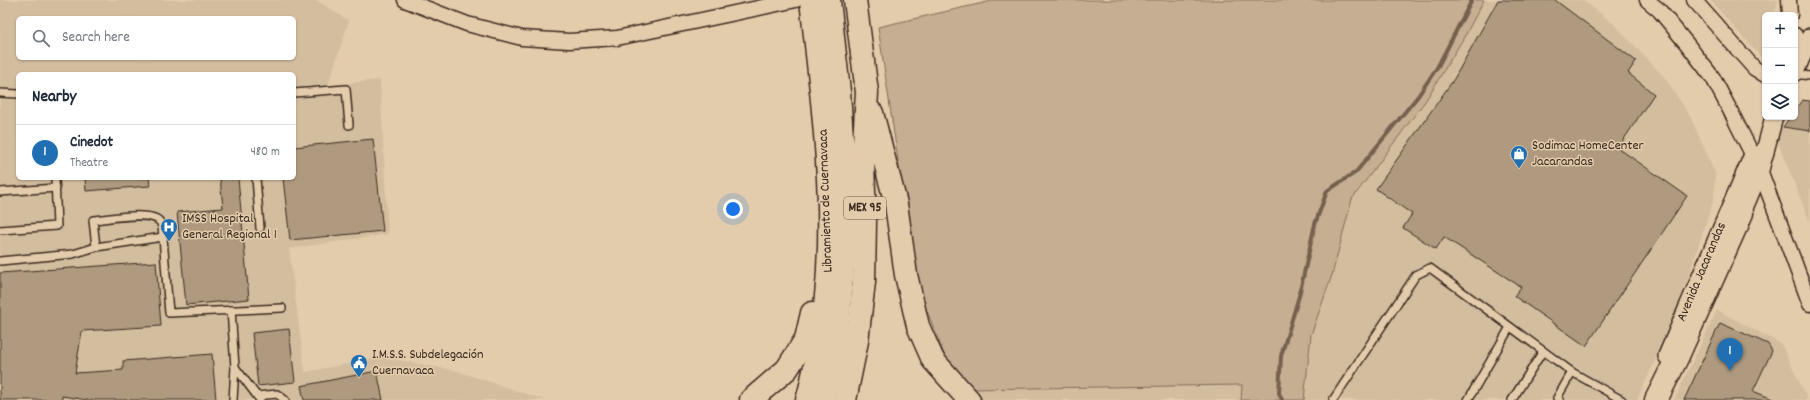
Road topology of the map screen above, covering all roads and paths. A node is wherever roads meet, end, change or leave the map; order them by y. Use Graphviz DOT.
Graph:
graph roads {
  1 [pos="405,0"];
  2 [pos="796,0"];
  3 [pos="1647,0"];
  4 [pos="1694,0"];
  5 [pos="1789,0"];
  6 [pos="856,7"];
  7 [pos="821,10"];
  8 [pos="1790,12"];
  9 [pos="1810,37"];
  10 [pos="1798,66"];
  11 [pos="1798,69"];
  12 [pos="1762,73"];
  13 [pos="1810,76"];
  14 [pos="296,92"];
  15 [pos="867,92"];
  16 [pos="0,93"];
  17 [pos="16,94"];
  18 [pos="1773,120"];
  19 [pos="349,125"];
  20 [pos="1759,159"];
  21 [pos="55,180"];
  22 [pos="256,180"];
  23 [pos="56,188"];
  24 [pos="0,192"];
  25 [pos="828,213"];
  26 [pos="1742,213"];
  27 [pos="260,228"];
  28 [pos="0,230"];
  29 [pos="163,237"];
  30 [pos="96,247"];
  31 [pos="0,261"];
  32 [pos="1810,304"];
  33 [pos="282,308"];
  34 [pos="231,310"];
  35 [pos="1510,327"];
  36 [pos="1543,351"];
  37 [pos="235,367"];
  38 [pos="1572,372"];
  39 [pos="259,398"];
  40 [pos="232,400"];
  41 [pos="285,400"];
  42 [pos="751,400"];
  43 [pos="807,400"];
  44 [pos="823,400"];
  45 [pos="845,400"];
  46 [pos="969,400"];
  47 [pos="1333,400"];
  48 [pos="1468,400"];
  49 [pos="1512,400"];
  50 [pos="1560,400"];
  51 [pos="1622,400"];
  52 [pos="1648,400"];
  53 [pos="1656,400"];
  54 [pos="1668,400"];
  1 -- 2 [label="street"];
  3 -- 20 [label="street"];
  4 -- 12 [label="street"];
  5 -- 8 [label="street"];
  6 -- 15 [label="main road, MEX 95"];
  7 -- 25 [label="main road, Libramiento de Cuernavaca / MEX 95"];
  7 -- 44 [label="main road, MEX 95"];
  9 -- 10 [label="street"];
  11 -- 13 [label="lane"];
  14 -- 19 [label="lane"];
  15 -- 45 [label="main road, MEX 95"];
  15 -- 46 [label="main road"];
  16 -- 17 [label="lane"];
  18 -- 20 [label="street, Avenida Jacarandas"];
  20 -- 26 [label="street, Avenida Jacarandas"];
  20 -- 32 [label="street"];
  20 -- 52 [label="street, Avenida Jacarandas"];
  21 -- 23 [label="lane"];
  22 -- 27 [label="lane"];
  23 -- 24 [label="lane"];
  23 -- 28 [label="lane"];
  25 -- 42 [label="main road"];
  25 -- 43 [label="main road, Libramiento de Cuernavaca / MEX 95"];
  26 -- 53 [label="main road"];
  26 -- 54 [label="street, Avenida Jacarandas"];
  29 -- 30 [label="lane"];
  29 -- 30 [label="lane"];
  29 -- 34 [label="lane"];
  30 -- 31 [label="lane"];
  33 -- 34 [label="lane"];
  34 -- 37 [label="lane"];
  35 -- 36 [label="lane"];
  35 -- 47 [label="lane"];
  35 -- 48 [label="lane"];
  36 -- 38 [label="lane"];
  36 -- 49 [label="lane"];
  37 -- 39 [label="lane"];
  37 -- 40 [label="lane"];
  38 -- 50 [label="lane"];
  38 -- 51 [label="lane"];
  39 -- 41 [label="lane"];
}
